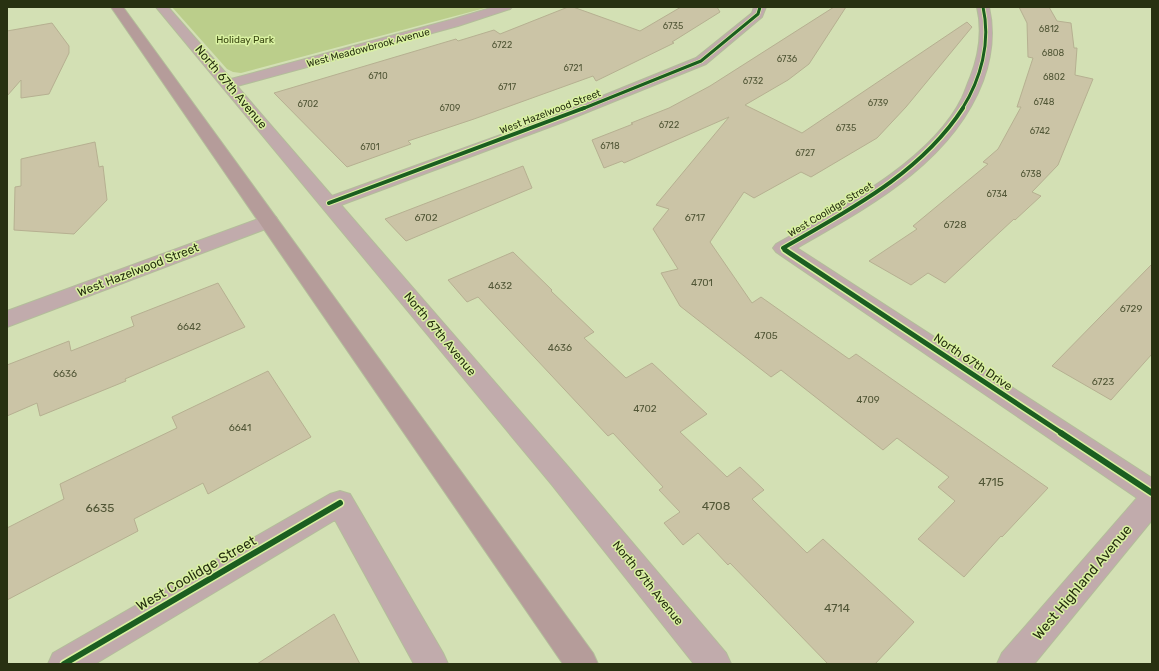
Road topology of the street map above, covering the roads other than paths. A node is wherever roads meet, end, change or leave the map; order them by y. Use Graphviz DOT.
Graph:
graph roads {
  1 [pos="117,7"];
  2 [pos="162,7"];
  3 [pos="506,7"];
  4 [pos="760,7"];
  5 [pos="983,7"];
  6 [pos="228,84"];
  7 [pos="329,204"];
  8 [pos="269,220"];
  9 [pos="783,248"];
  10 [pos="7,319"];
  11 [pos="1152,493"];
  12 [pos="1152,500"];
  13 [pos="64,664"];
  14 [pos="432,664"];
  15 [pos="582,664"];
  16 [pos="715,664"];
  17 [pos="1013,664"];
  1 -- 8 [label="main road"];
  2 -- 6 [label="street, North 67th Avenue"];
  3 -- 6 [label="street, West Meadowbrook Avenue"];
  4 -- 7 [label="street, West Hazelwood Street"];
  5 -- 9 [label="street, West Coolidge Street"];
  6 -- 7 [label="street, North 67th Avenue"];
  7 -- 16 [label="street, North 67th Avenue"];
  8 -- 10 [label="street, West Hazelwood Street"];
  8 -- 15 [label="main road"];
  9 -- 11 [label="street, North 67th Drive"];
  12 -- 17 [label="street, West Highland Avenue"];
  13 -- 14 [label="street, West Coolidge Street"];
}
